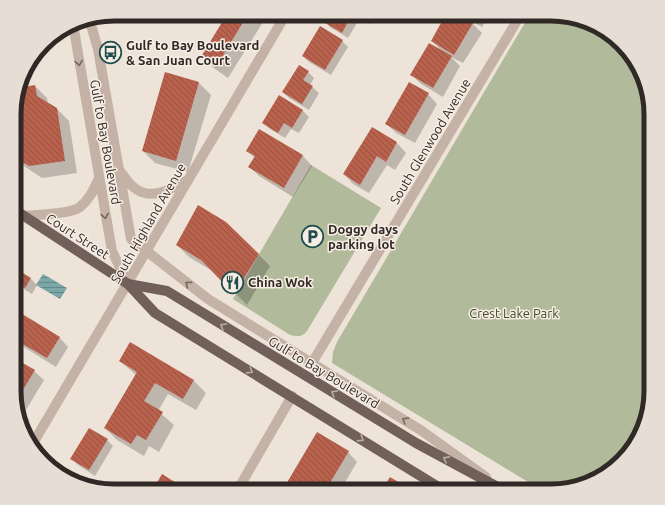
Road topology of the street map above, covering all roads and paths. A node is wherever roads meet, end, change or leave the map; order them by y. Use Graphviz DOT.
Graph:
graph roads {
  1 [pos="282,21"];
  2 [pos="517,21"];
  3 [pos="91,24"];
  4 [pos="74,31"];
  5 [pos="119,170"];
  6 [pos="99,178"];
  7 [pos="188,180"];
  8 [pos="21,214"];
  9 [pos="24,216"];
  10 [pos="147,252"];
  11 [pos="128,284"];
  12 [pos="312,363"];
  13 [pos="292,396"];
  14 [pos="35,440"];
  15 [pos="241,484"];
  16 [pos="434,484"];
  17 [pos="492,484"];
  18 [pos="495,484"];
  1 -- 7 [label="street, South Highland Avenue"];
  2 -- 12 [label="street, South Glenwood Avenue"];
  3 -- 5 [label="street, Gulf to Bay Boulevard"];
  4 -- 6 [label="street, Gulf to Bay Boulevard, one-way"];
  5 -- 7 [label="street"];
  5 -- 10 [label="street, Gulf to Bay Boulevard"];
  6 -- 9 [label="street"];
  6 -- 11 [label="street, Gulf to Bay Boulevard, one-way"];
  7 -- 10 [label="street, South Highland Avenue"];
  8 -- 9 [label="main road, Court Street"];
  9 -- 11 [label="main road, Court Street"];
  10 -- 11 [label="street, South Highland Avenue"];
  12 -- 10 [label="street, Gulf to Bay Boulevard, one-way"];
  11 -- 13 [label="main road, Gulf to Bay Boulevard, one-way"];
  11 -- 14 [label="street, South Highland Avenue"];
  17 -- 11 [label="main road, Gulf to Bay Boulevard, one-way"];
  18 -- 12 [label="street, Gulf to Bay Boulevard, one-way"];
  13 -- 15 [label="street"];
  13 -- 16 [label="main road, Gulf to Bay Boulevard, one-way"];
}
